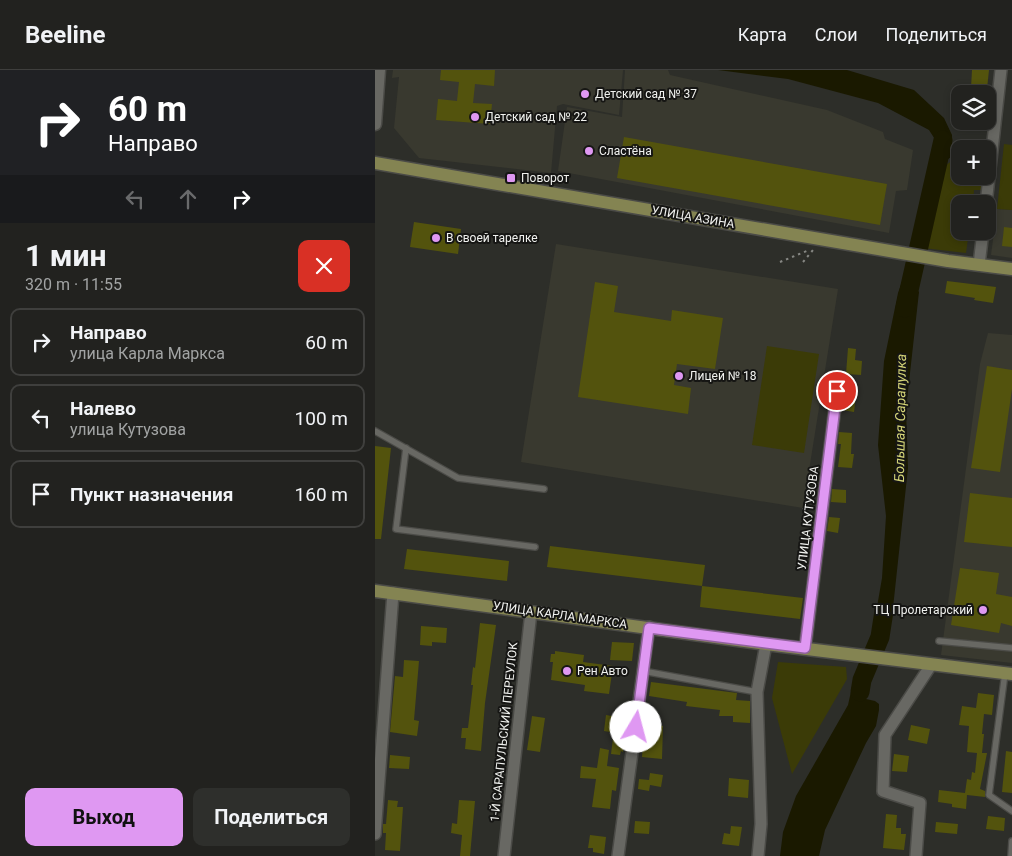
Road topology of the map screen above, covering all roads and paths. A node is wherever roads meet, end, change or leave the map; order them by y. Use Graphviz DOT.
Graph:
graph roads {
  1 [pos="379,70"];
  2 [pos="1001,70"];
  3 [pos="375,124"];
  4 [pos="375,163"];
  5 [pos="987,195"];
  6 [pos="982,240"];
  7 [pos="780,262"];
  8 [pos="803,262"];
  9 [pos="979,265"];
  10 [pos="1012,269"];
  11 [pos="837,391"];
  12 [pos="375,431"];
  13 [pos="406,448"];
  14 [pos="544,489"];
  15 [pos="535,547"];
  16 [pos="375,591"];
  17 [pos="393,593"];
  18 [pos="531,612"];
  19 [pos="649,628"];
  20 [pos="939,641"];
  21 [pos="766,644"];
  22 [pos="805,648"];
  23 [pos="1012,648"];
  24 [pos="931,665"];
  25 [pos="643,671"];
  26 [pos="1008,674"];
  27 [pos="757,692"];
  28 [pos="1012,811"];
  29 [pos="375,834"];
  30 [pos="1012,841"];
  31 [pos="503,856"];
  32 [pos="618,856"];
  33 [pos="758,856"];
  34 [pos="916,856"];
  35 [pos="1011,856"];
  1 -- 3 [label="street"];
  2 -- 5 [label="street"];
  4 -- 9 [label="main road, УЛИЦА АЗИНА"];
  6 -- 9 [label="street"];
  7 -- 8 [label="path"];
  9 -- 10 [label="main road, УЛИЦА АЗИНА"];
  11 -- 22 [label="street, УЛИЦА КУТУЗОВА"];
  12 -- 13 [label="lane"];
  13 -- 14 [label="lane"];
  13 -- 15 [label="lane"];
  16 -- 17 [label="main road, УЛИЦА КАРЛА МАРКСА"];
  17 -- 18 [label="main road, УЛИЦА КАРЛА МАРКСА"];
  17 -- 29 [label="street"];
  18 -- 19 [label="main road, УЛИЦА КАРЛА МАРКСА"];
  18 -- 31 [label="street, 1-Й САРАПУЛЬСКИЙ ПЕРЕУЛОК"];
  19 -- 21 [label="main road, УЛИЦА КАРЛА МАРКСА"];
  19 -- 25 [label="street"];
  20 -- 23 [label="lane"];
  21 -- 22 [label="main road, УЛИЦА КАРЛА МАРКСА"];
  21 -- 27 [label="street"];
  22 -- 24 [label="main road, УЛИЦА КАРЛА МАРКСА"];
  24 -- 26 [label="main road, УЛИЦА КАРЛА МАРКСА"];
  24 -- 34 [label="street"];
  25 -- 27 [label="lane"];
  25 -- 32 [label="street"];
  26 -- 28 [label="lane"];
  27 -- 33 [label="street"];
  30 -- 35 [label="lane"];
}
